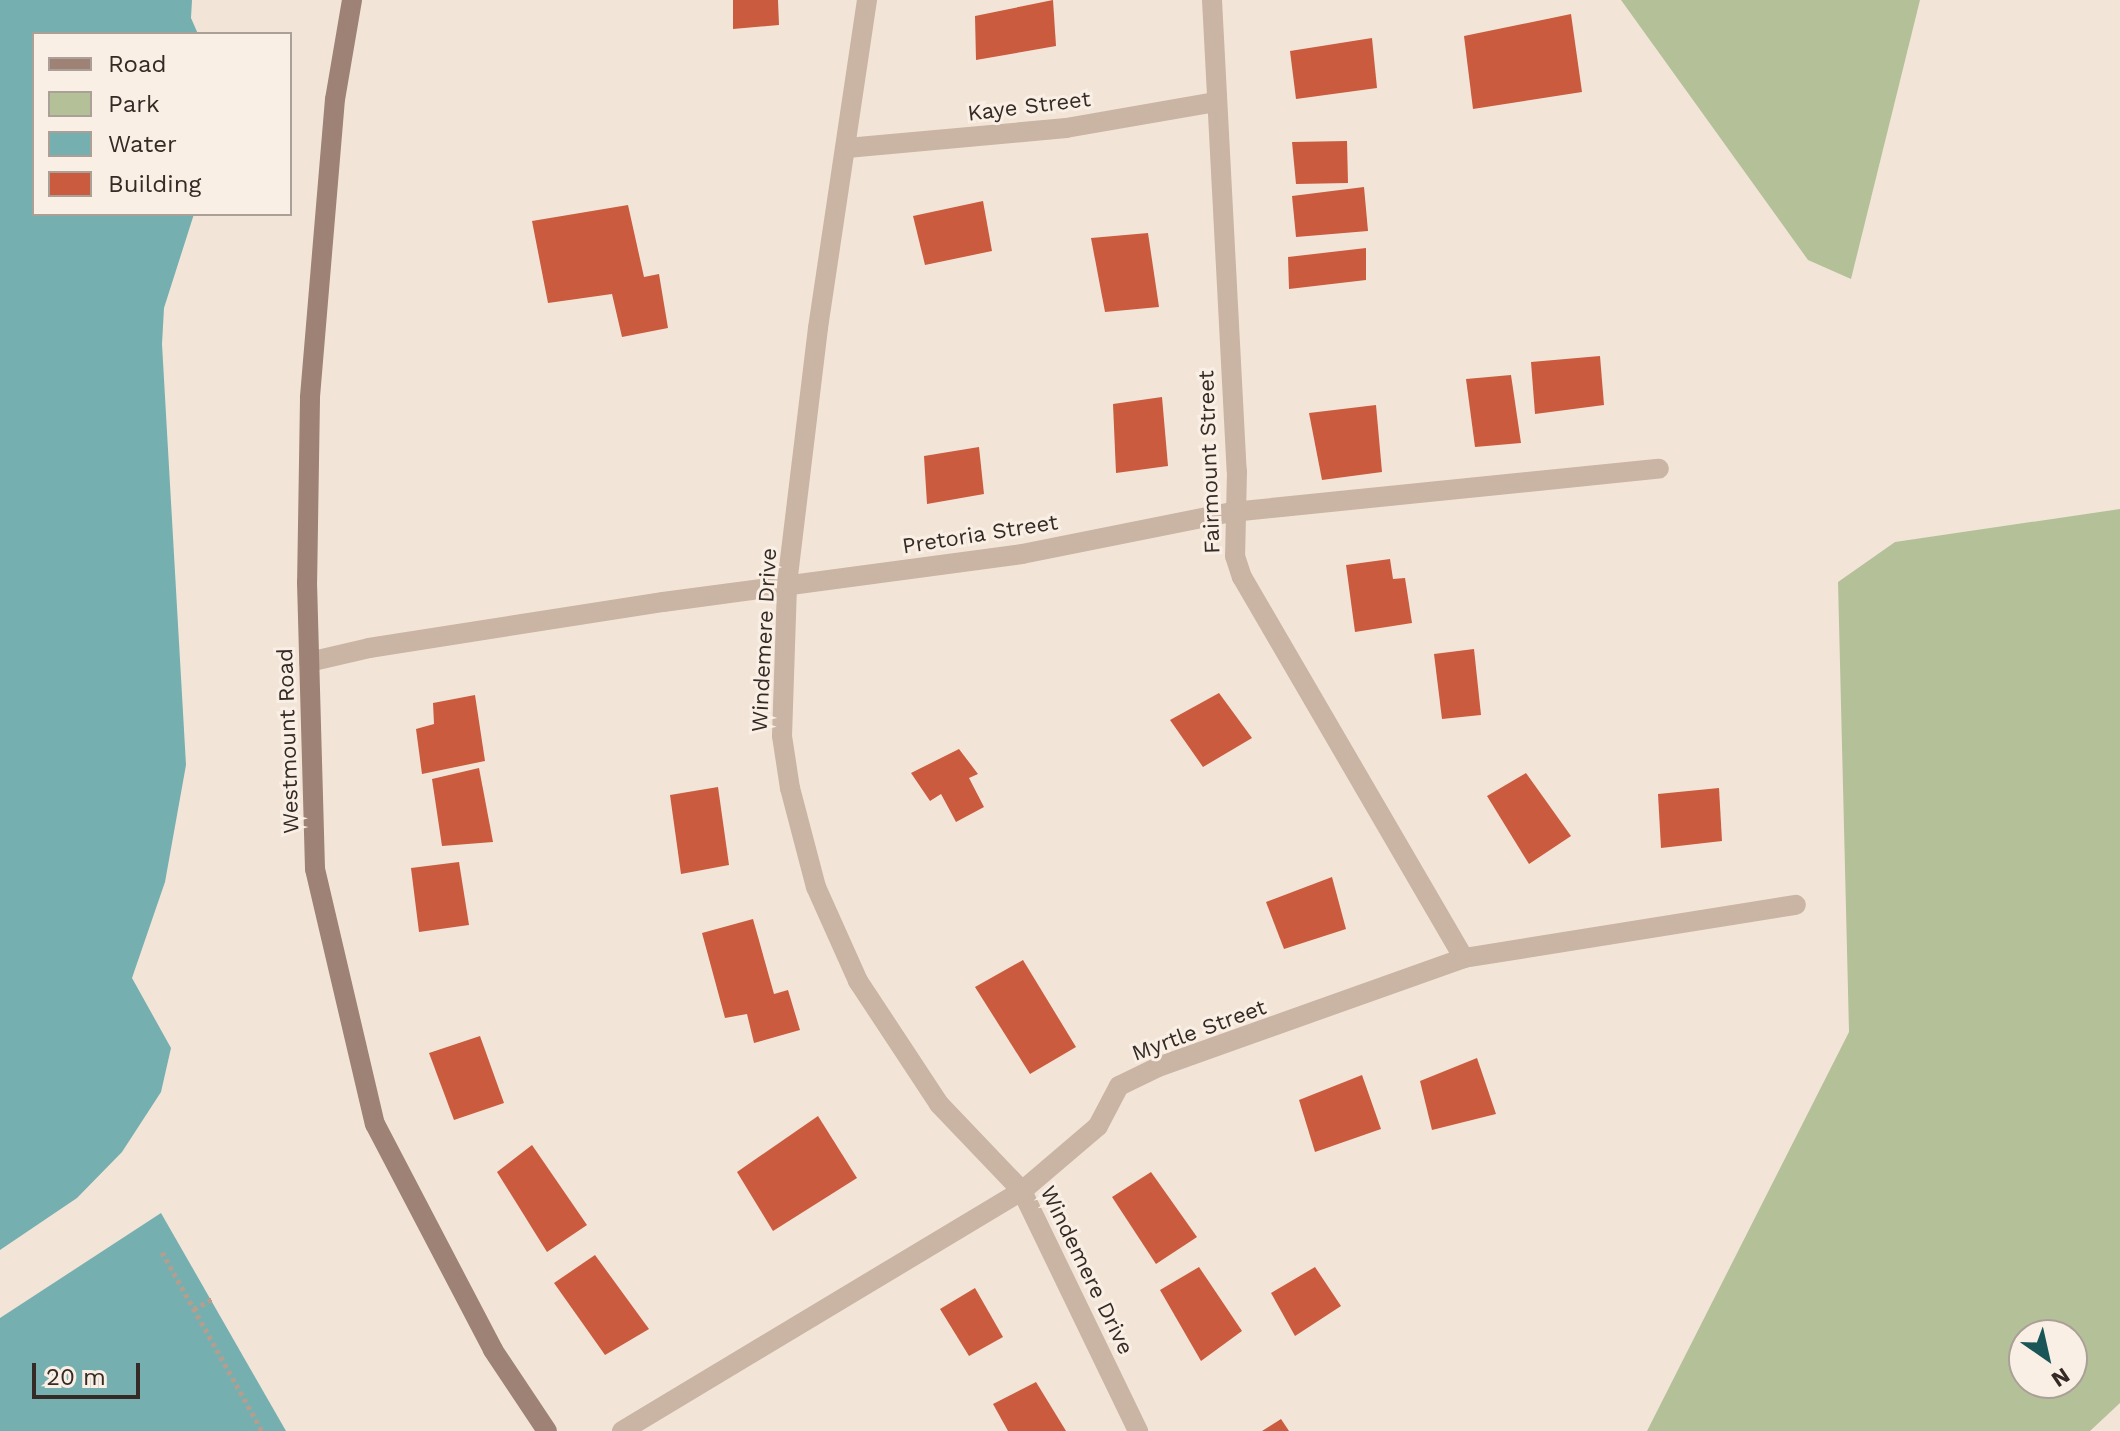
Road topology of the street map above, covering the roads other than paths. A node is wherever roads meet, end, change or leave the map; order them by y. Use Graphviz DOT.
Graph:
graph roads {
  1 [pos="352,0"];
  2 [pos="867,0"];
  3 [pos="1212,0"];
  4 [pos="1215,102"];
  5 [pos="847,148"];
  6 [pos="1659,469"];
  7 [pos="1232,512"];
  8 [pos="787,586"];
  9 [pos="309,662"];
  10 [pos="1796,905"];
  11 [pos="1464,958"];
  12 [pos="1022,1191"];
  13 [pos="547,1431"];
  14 [pos="622,1431"];
  15 [pos="1138,1431"];
  1 -- 9 [label="main road, Westmount Road"];
  2 -- 5 [label="street, Windemere Drive"];
  3 -- 4 [label="street, Fairmount Street"];
  4 -- 5 [label="street, Kaye Street"];
  4 -- 7 [label="street, Fairmount Street"];
  5 -- 8 [label="street, Windemere Drive"];
  6 -- 7 [label="street, Pretoria Street"];
  7 -- 8 [label="street, Pretoria Street"];
  7 -- 11 [label="street, Fairmount Street"];
  8 -- 9 [label="street, Pretoria Street"];
  8 -- 12 [label="street, Windemere Drive"];
  9 -- 13 [label="main road, Westmount Road"];
  10 -- 11 [label="street, Myrtle Street"];
  11 -- 12 [label="street, Myrtle Street"];
  12 -- 14 [label="street, Myrtle Street"];
  12 -- 15 [label="street, Windemere Drive"];
}
